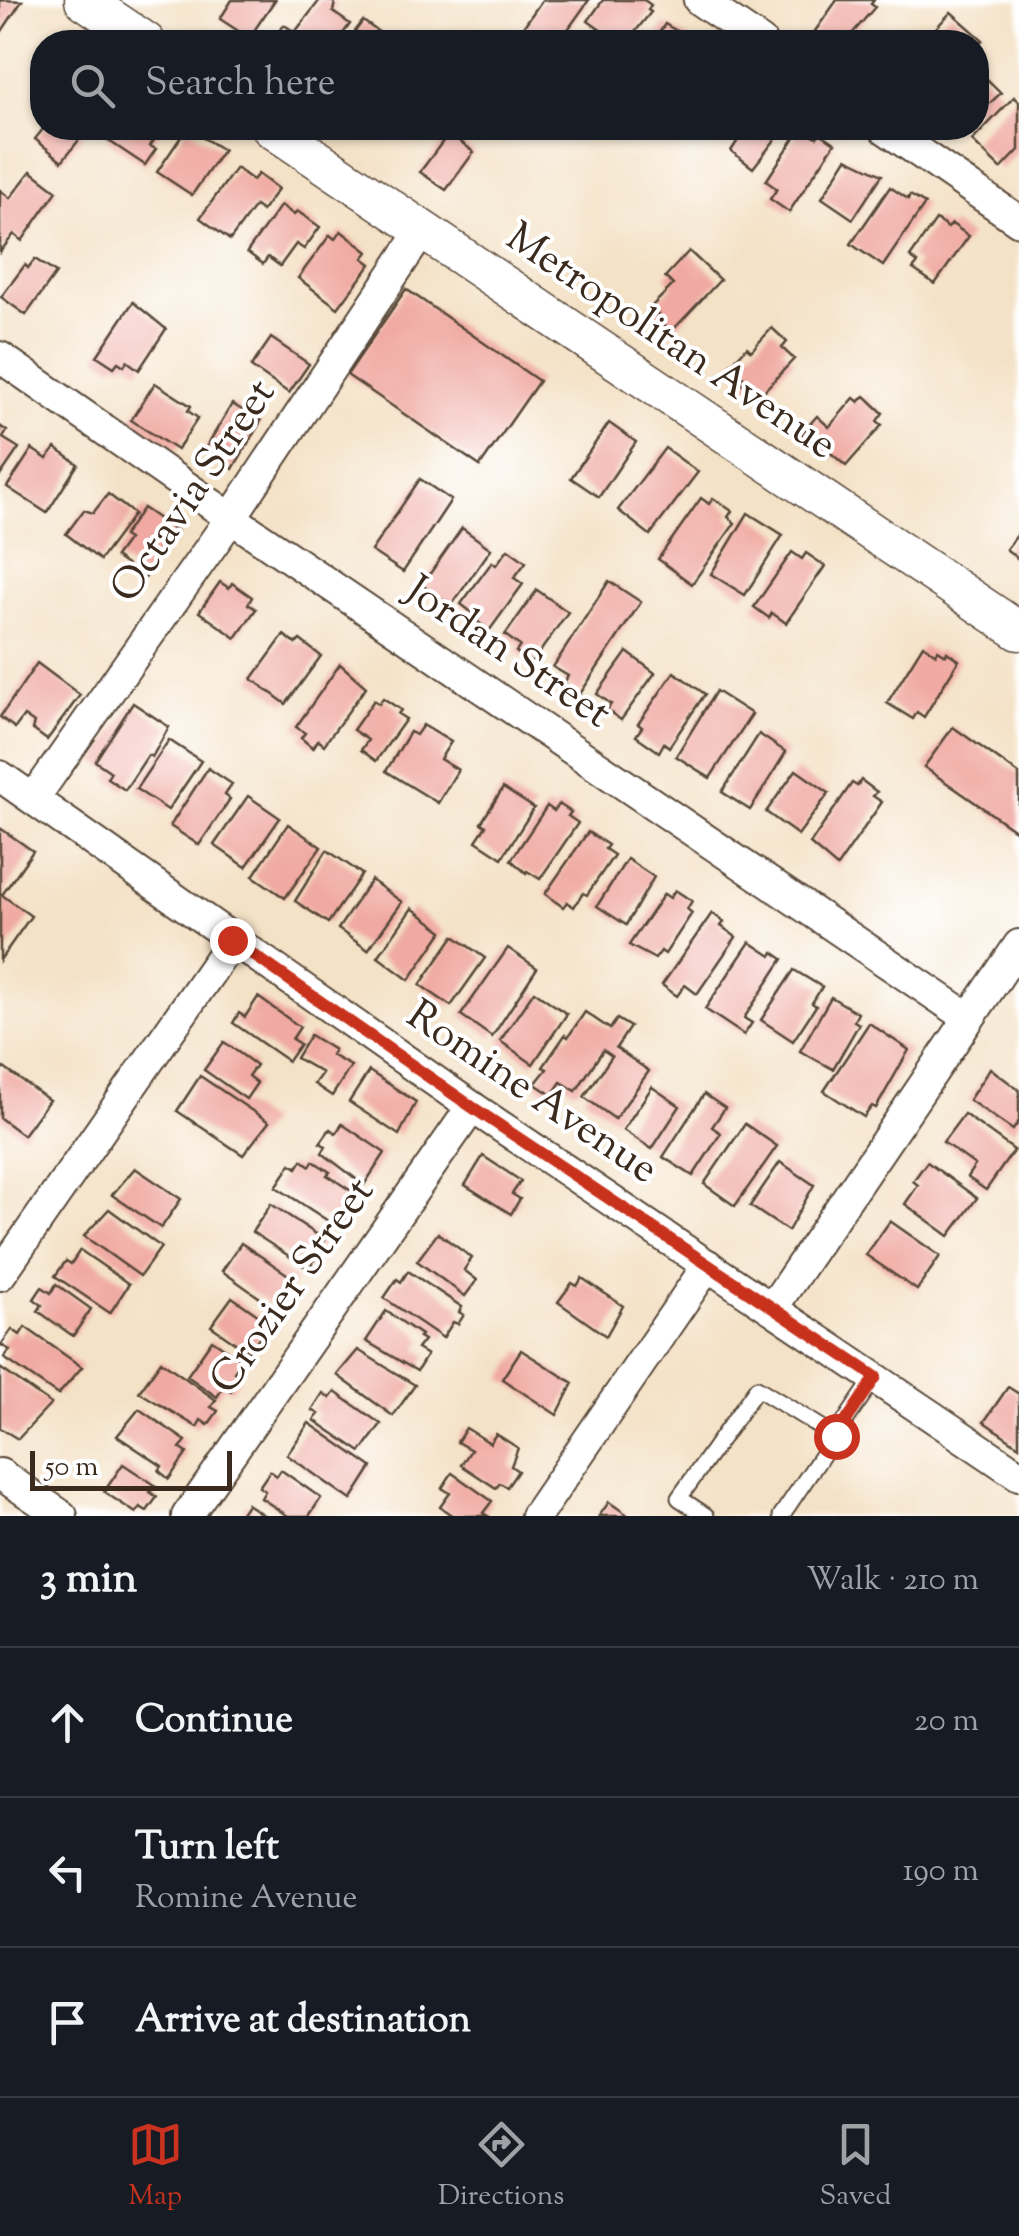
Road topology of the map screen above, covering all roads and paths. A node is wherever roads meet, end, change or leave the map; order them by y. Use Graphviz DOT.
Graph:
graph roads {
  1 [pos="84,0"];
  2 [pos="699,0"];
  3 [pos="128,30"];
  4 [pos="743,30"];
  5 [pos="289,140"];
  6 [pos="901,140"];
  7 [pos="1019,221"];
  8 [pos="422,231"];
  9 [pos="0,358"];
  10 [pos="231,518"];
  11 [pos="1019,631"];
  12 [pos="0,776"];
  13 [pos="34,798"];
  14 [pos="232,940"];
  15 [pos="1019,945"];
  16 [pos="969,1018"];
  17 [pos="472,1107"];
  18 [pos="708,1264"];
  19 [pos="0,1276"];
  20 [pos="773,1307"];
  21 [pos="876,1377"];
  22 [pos="836,1436"];
  23 [pos="0,1474"];
  24 [pos="1019,1474"];
  25 [pos="62,1516"];
  26 [pos="187,1516"];
  27 [pos="536,1516"];
  28 [pos="706,1516"];
  29 [pos="781,1516"];
  1 -- 3 [label="street"];
  2 -- 4 [label="street"];
  5 -- 8 [label="street, Metropolitan Avenue"];
  6 -- 7 [label="street"];
  8 -- 10 [label="street, Octavia Street"];
  8 -- 11 [label="street, Metropolitan Avenue"];
  9 -- 10 [label="street, Jordan Street"];
  10 -- 13 [label="street, Octavia Street"];
  10 -- 16 [label="street, Jordan Street"];
  12 -- 13 [label="street, Romine Avenue"];
  13 -- 14 [label="street, Romine Avenue"];
  14 -- 17 [label="street, Romine Avenue"];
  14 -- 19 [label="street"];
  15 -- 16 [label="street"];
  16 -- 20 [label="street"];
  17 -- 18 [label="street, Romine Avenue"];
  17 -- 26 [label="street, Crozier Street"];
  18 -- 20 [label="street, Romine Avenue"];
  18 -- 27 [label="street"];
  20 -- 21 [label="street, Romine Avenue"];
  21 -- 22 [label="lane"];
  21 -- 24 [label="street, Romine Avenue"];
  22 -- 28 [label="lane"];
  22 -- 29 [label="lane"];
  23 -- 25 [label="street"];
}
